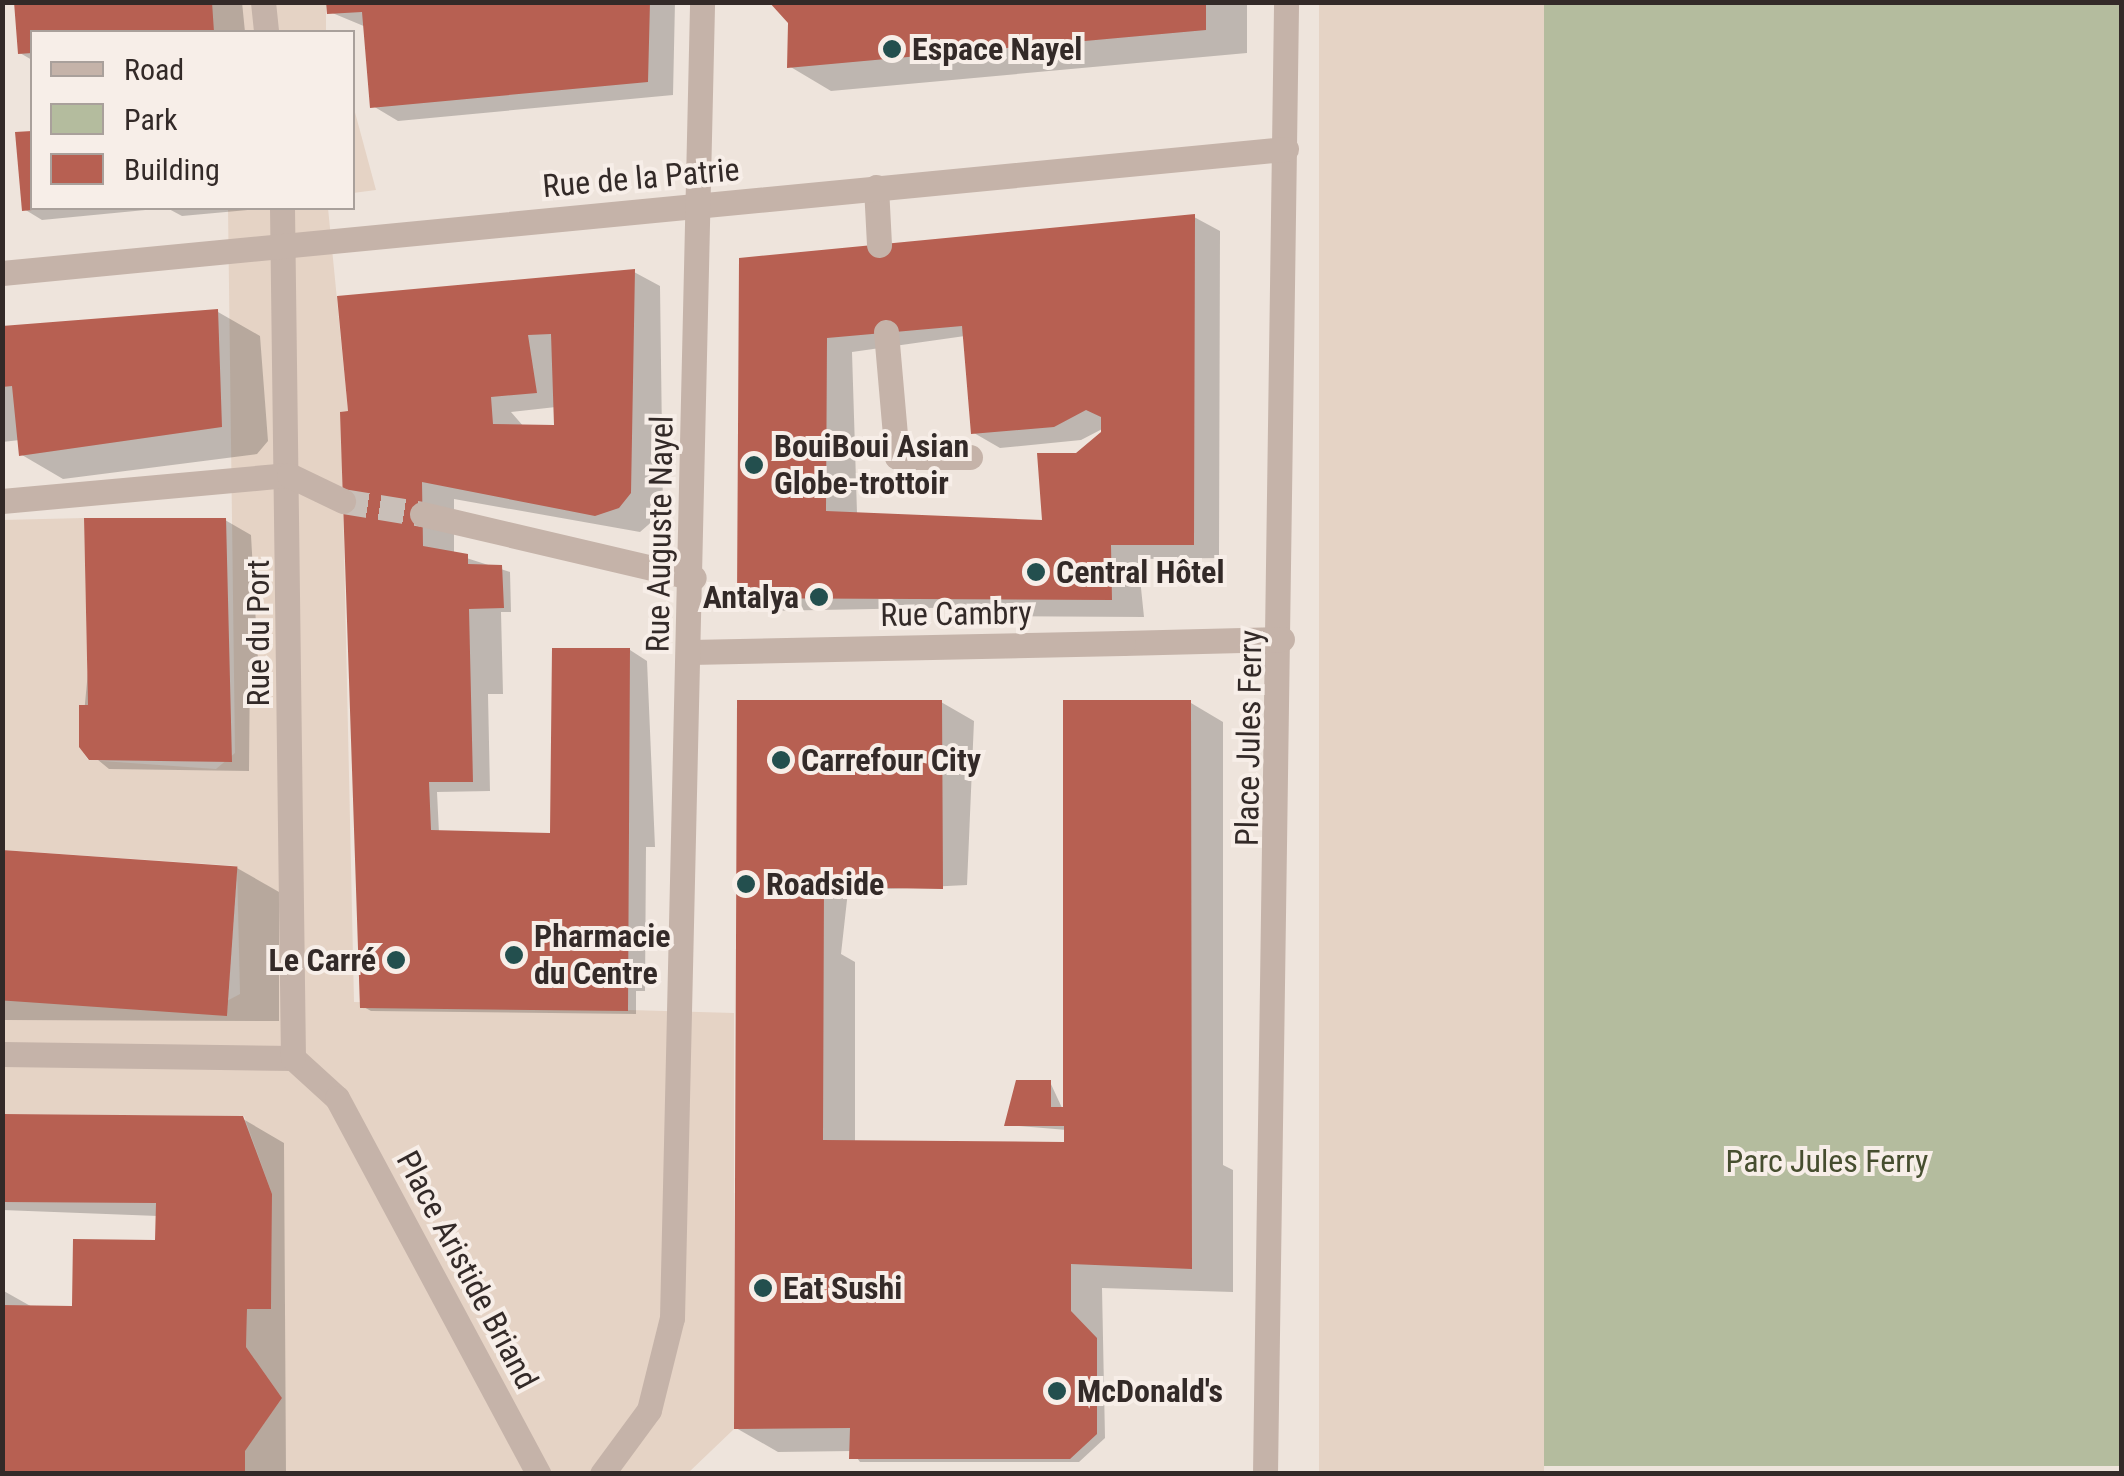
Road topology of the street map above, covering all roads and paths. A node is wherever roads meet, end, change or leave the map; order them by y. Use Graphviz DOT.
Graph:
graph roads {
  1 [pos="263,2"];
  2 [pos="702,2"];
  3 [pos="1286,2"];
  4 [pos="266,30"];
  5 [pos="1286,149"];
  6 [pos="876,188"];
  7 [pos="698,205"];
  8 [pos="282,210"];
  9 [pos="879,244"];
  10 [pos="286,245"];
  11 [pos="2,273"];
  12 [pos="886,332"];
  13 [pos="970,457"];
  14 [pos="289,475"];
  15 [pos="2,501"];
  16 [pos="343,502"];
  17 [pos="422,514"];
  18 [pos="694,578"];
  19 [pos="1282,639"];
  20 [pos="690,652"];
  21 [pos="2,1054"];
  22 [pos="293,1058"];
  23 [pos="538,1474"];
  24 [pos="602,1474"];
  25 [pos="1265,1474"];
  1 -- 4 [label="street"];
  2 -- 7 [label="street, Rue Auguste Nayel"];
  3 -- 5 [label="street, Place Jules Ferry"];
  5 -- 6 [label="street, Rue de la Patrie"];
  5 -- 19 [label="street, Place Jules Ferry"];
  6 -- 7 [label="street, Rue de la Patrie"];
  6 -- 9 [label="street"];
  7 -- 10 [label="street, Rue de la Patrie"];
  7 -- 18 [label="street, Rue Auguste Nayel"];
  8 -- 10 [label="street, Rue du Port"];
  10 -- 11 [label="street, Rue de la Patrie"];
  10 -- 14 [label="street, Rue du Port"];
  12 -- 13 [label="street"];
  14 -- 15 [label="street"];
  14 -- 16 [label="street"];
  14 -- 22 [label="street, Rue du Port"];
  17 -- 18 [label="street"];
  18 -- 20 [label="street, Rue Auguste Nayel"];
  19 -- 20 [label="street, Rue Cambry"];
  19 -- 25 [label="street, Place Jules Ferry"];
  20 -- 24 [label="street, Rue Auguste Nayel"];
  21 -- 22 [label="street"];
  22 -- 23 [label="street, Place Aristide Briand"];
}
